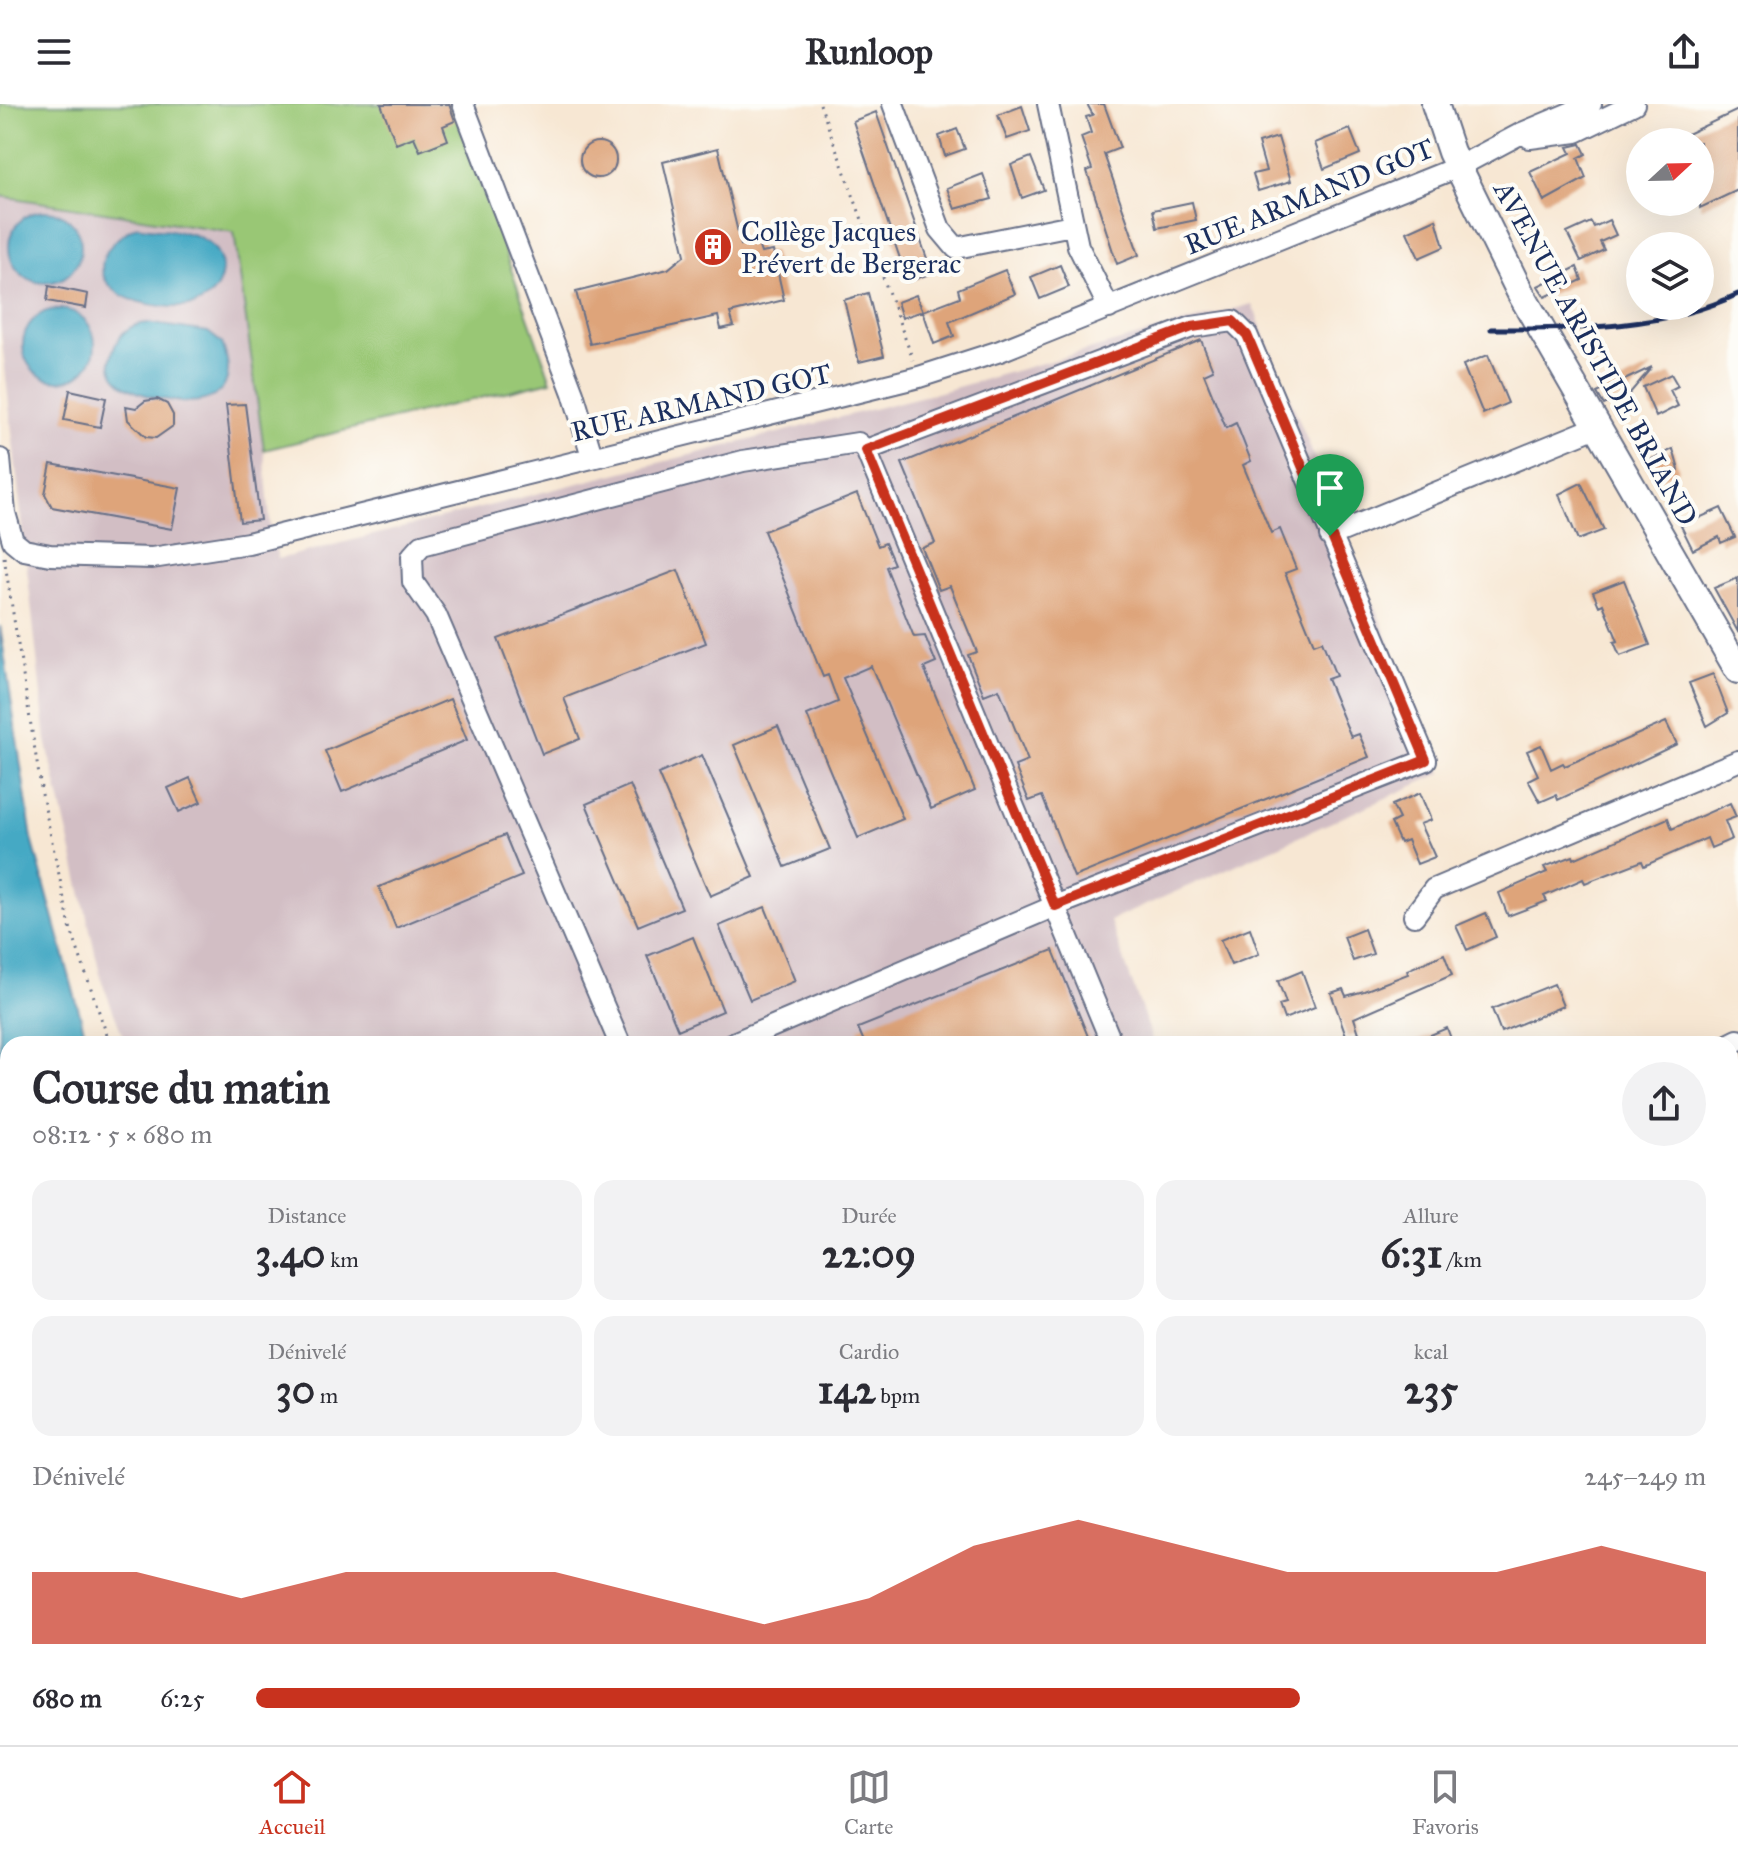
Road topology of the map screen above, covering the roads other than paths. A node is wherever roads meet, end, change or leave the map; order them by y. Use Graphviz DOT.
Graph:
graph roads {
  1 [pos="463,104"];
  2 [pos="893,104"];
  3 [pos="1048,104"];
  4 [pos="1435,104"];
  5 [pos="1591,104"];
  6 [pos="1634,104"];
  7 [pos="1510,141"];
  8 [pos="1458,167"];
  9 [pos="1072,225"];
  10 [pos="1109,308"];
  11 [pos="1599,426"];
  12 [pos="866,450"];
  13 [pos="592,456"];
  14 [pos="0,459"];
  15 [pos="1330,536"];
  16 [pos="1738,670"];
  17 [pos="1738,761"];
  18 [pos="1055,906"];
  19 [pos="1414,916"];
  20 [pos="617,1036"];
  21 [pos="750,1036"];
  22 [pos="1109,1036"];
  1 -- 13 [label="street"];
  2 -- 9 [label="street"];
  3 -- 9 [label="street"];
  4 -- 8 [label="main road, AVENUE ARISTIDE BRIAND"];
  5 -- 7 [label="street, RUE ARMAND GOT"];
  6 -- 7 [label="street"];
  7 -- 8 [label="street, RUE ARMAND GOT"];
  8 -- 10 [label="street, RUE ARMAND GOT"];
  8 -- 11 [label="main road, AVENUE ARISTIDE BRIAND"];
  9 -- 10 [label="street"];
  10 -- 13 [label="street, RUE ARMAND GOT"];
  11 -- 15 [label="street"];
  11 -- 16 [label="main road, AVENUE ARISTIDE BRIAND"];
  12 -- 15 [label="street"];
  12 -- 18 [label="street"];
  12 -- 20 [label="street"];
  13 -- 14 [label="street, RUE ARMAND GOT"];
  15 -- 18 [label="street"];
  17 -- 19 [label="street"];
  18 -- 21 [label="street"];
  18 -- 22 [label="street"];
}
